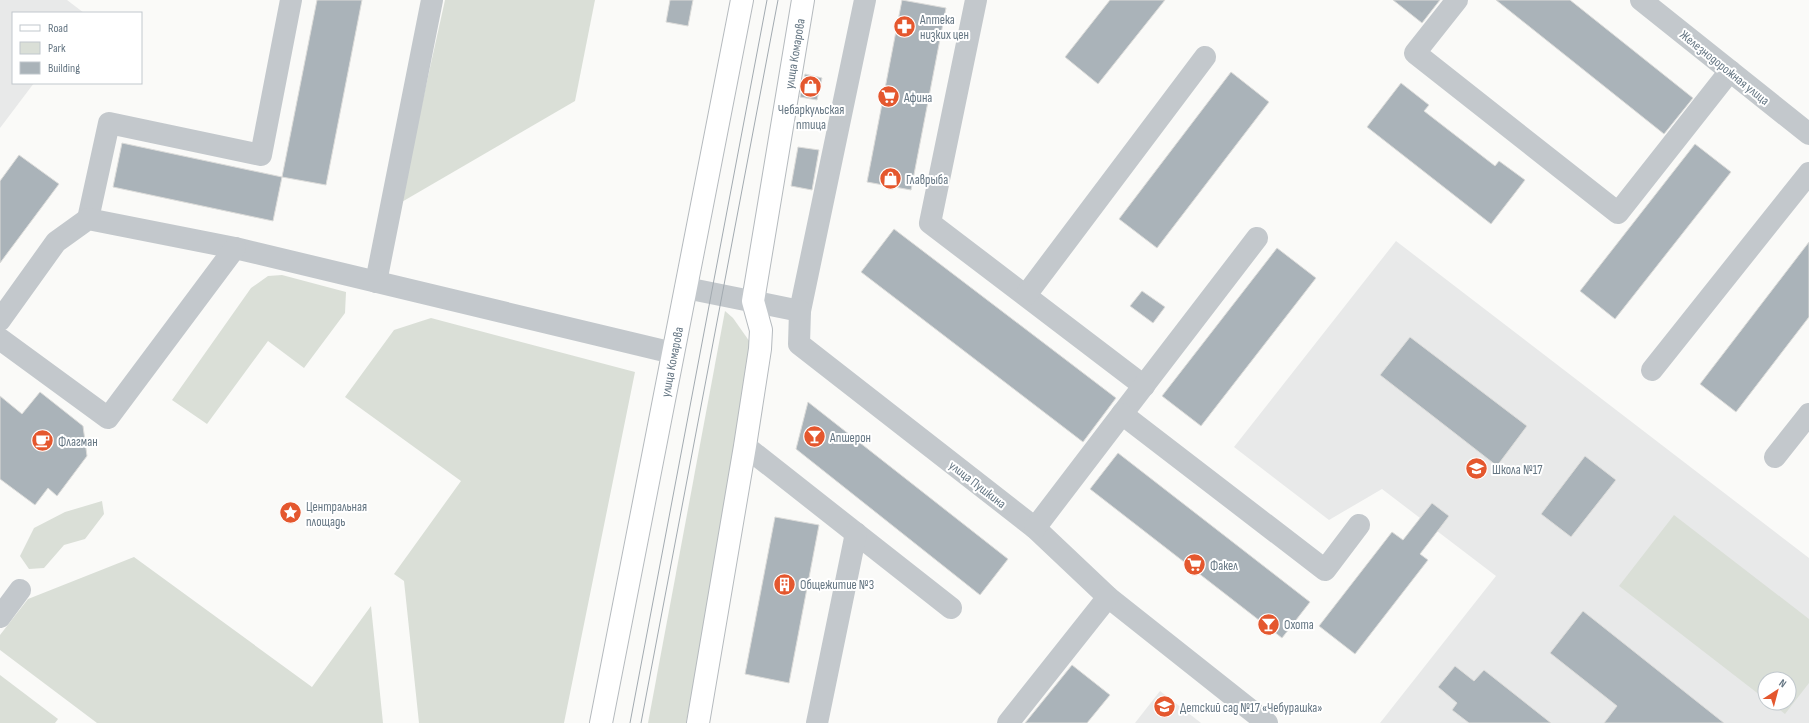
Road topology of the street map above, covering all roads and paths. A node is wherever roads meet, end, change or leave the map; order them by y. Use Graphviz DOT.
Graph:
graph roads {
  1 [pos="291,0"];
  2 [pos="432,0"];
  3 [pos="742,0"];
  4 [pos="803,0"];
  5 [pos="865,0"];
  6 [pos="976,0"];
  7 [pos="1457,0"];
  8 [pos="1641,0"];
  9 [pos="1205,57"];
  10 [pos="1730,71"];
  11 [pos="1809,134"];
  12 [pos="1809,173"];
  13 [pos="88,219"];
  14 [pos="1257,238"];
  15 [pos="235,248"];
  16 [pos="376,282"];
  17 [pos="686,288"];
  18 [pos="1026,295"];
  19 [pos="753,302"];
  20 [pos="800,312"];
  21 [pos="0,320"];
  22 [pos="0,339"];
  23 [pos="673,353"];
  24 [pos="1652,370"];
  25 [pos="1144,386"];
  26 [pos="1122,414"];
  27 [pos="1809,414"];
  28 [pos="745,446"];
  29 [pos="1775,457"];
  30 [pos="1359,526"];
  31 [pos="1036,528"];
  32 [pos="856,533"];
  33 [pos="20,590"];
  34 [pos="1108,597"];
  35 [pos="951,608"];
  36 [pos="0,617"];
  37 [pos="601,723"];
  38 [pos="698,723"];
  39 [pos="817,723"];
  40 [pos="1008,723"];
  41 [pos="1267,723"];
  1 -- 13 [label="street"];
  2 -- 16 [label="street"];
  3 -- 17 [label="main road, улица Комарова"];
  4 -- 19 [label="main road, улица Комарова"];
  5 -- 20 [label="street"];
  6 -- 18 [label="street"];
  7 -- 10 [label="street"];
  8 -- 10 [label="street, Железнодорожная улица"];
  9 -- 18 [label="street"];
  10 -- 11 [label="street, Железнодорожная улица"];
  12 -- 24 [label="street"];
  13 -- 15 [label="street"];
  13 -- 21 [label="street"];
  14 -- 25 [label="street"];
  15 -- 16 [label="street"];
  15 -- 22 [label="street"];
  16 -- 23 [label="street"];
  17 -- 19 [label="street"];
  17 -- 23 [label="main road, улица Комарова"];
  18 -- 25 [label="street"];
  19 -- 20 [label="street"];
  19 -- 28 [label="main road, улица Комарова"];
  20 -- 31 [label="street, улица Пушкина"];
  23 -- 37 [label="main road, улица Комарова"];
  25 -- 26 [label="street"];
  26 -- 30 [label="street"];
  26 -- 31 [label="street"];
  27 -- 29 [label="street"];
  28 -- 32 [label="street"];
  28 -- 38 [label="main road, улица Комарова"];
  31 -- 34 [label="street, улица Пушкина"];
  32 -- 35 [label="street"];
  32 -- 39 [label="street"];
  33 -- 36 [label="street"];
  34 -- 40 [label="street"];
  34 -- 41 [label="street, улица Пушкина"];
}
